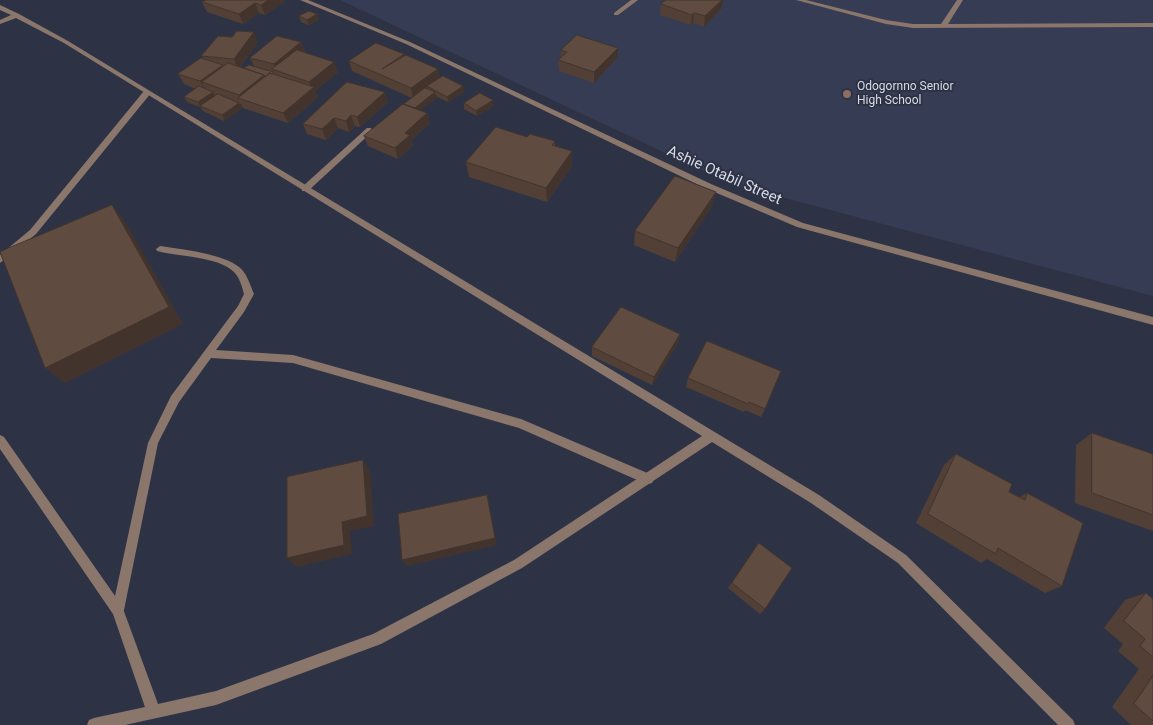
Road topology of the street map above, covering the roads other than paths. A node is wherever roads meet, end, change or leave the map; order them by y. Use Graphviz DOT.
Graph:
graph roads {
  1 [pos="303,0"];
  2 [pos="635,0"];
  3 [pos="799,0"];
  4 [pos="960,0"];
  5 [pos="0,8"];
  6 [pos="616,14"];
  7 [pos="16,16"];
  8 [pos="0,22"];
  9 [pos="1153,25"];
  10 [pos="943,26"];
  11 [pos="147,93"];
  12 [pos="370,130"];
  13 [pos="305,189"];
  14 [pos="160,249"];
  15 [pos="0,260"];
  16 [pos="1153,320"];
  17 [pos="208,354"];
  18 [pos="712,436"];
  19 [pos="0,440"];
  20 [pos="648,479"];
  21 [pos="118,610"];
  22 [pos="154,712"];
  23 [pos="94,725"];
  24 [pos="1068,725"];
  1 -- 16 [label="street, Ashie Otabil Street"];
  2 -- 6 [label="street"];
  3 -- 10 [label="street"];
  4 -- 10 [label="street"];
  5 -- 7 [label="street"];
  7 -- 8 [label="street"];
  7 -- 11 [label="street"];
  9 -- 10 [label="street"];
  11 -- 13 [label="street"];
  11 -- 15 [label="street"];
  12 -- 13 [label="street"];
  13 -- 18 [label="street"];
  14 -- 17 [label="street"];
  17 -- 20 [label="street"];
  17 -- 21 [label="street"];
  18 -- 20 [label="street"];
  18 -- 24 [label="street"];
  19 -- 21 [label="street"];
  20 -- 22 [label="street"];
  21 -- 22 [label="street"];
  22 -- 23 [label="street"];
}
